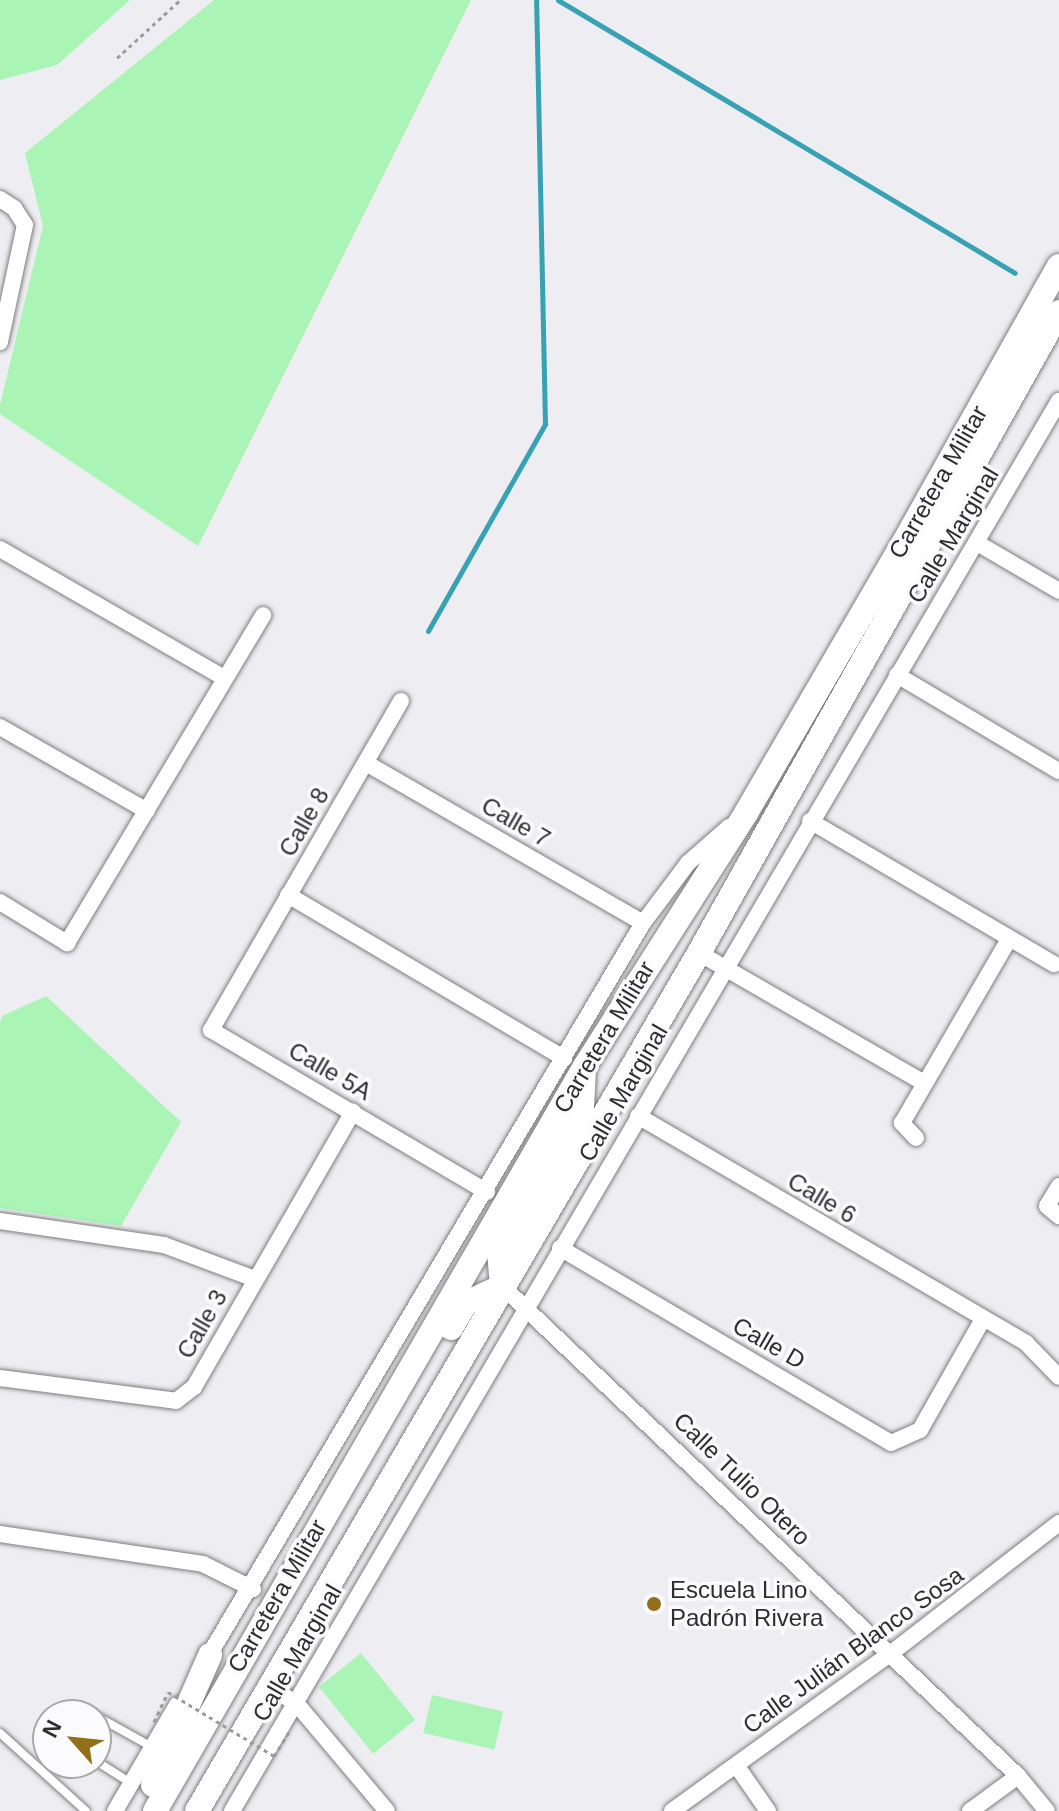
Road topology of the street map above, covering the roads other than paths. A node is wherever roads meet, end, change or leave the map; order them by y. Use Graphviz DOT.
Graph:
graph roads {
  1 [pos="0,199"];
  2 [pos="1059,266"];
  3 [pos="1059,312"];
  4 [pos="0,342"];
  5 [pos="1058,404"];
  6 [pos="977,543"];
  7 [pos="0,549"];
  8 [pos="1059,591"];
  9 [pos="263,615"];
  10 [pos="897,675"];
  11 [pos="224,678"];
  12 [pos="401,701"];
  13 [pos="0,727"];
  14 [pos="366,763"];
  15 [pos="1059,771"];
  16 [pos="147,811"];
  17 [pos="746,813"];
  18 [pos="810,821"];
  19 [pos="288,895"];
  20 [pos="0,902"];
  21 [pos="643,923"];
  22 [pos="1009,939"];
  23 [pos="699,953"];
  24 [pos="1054,964"];
  25 [pos="247,967"];
  26 [pos="724,967"];
  27 [pos="574,1062"];
  28 [pos="922,1082"];
  29 [pos="353,1112"];
  30 [pos="638,1116"];
  31 [pos="916,1138"];
  32 [pos="1059,1186"];
  33 [pos="487,1192"];
  34 [pos="1059,1216"];
  35 [pos="0,1221"];
  36 [pos="560,1248"];
  37 [pos="255,1279"];
  38 [pos="502,1286"];
  39 [pos="527,1306"];
  40 [pos="982,1321"];
  41 [pos="1059,1377"];
  42 [pos="0,1378"];
  43 [pos="343,1485"];
  44 [pos="1059,1523"];
  45 [pos="0,1534"];
  46 [pos="253,1589"];
  47 [pos="890,1654"];
  48 [pos="210,1655"];
  49 [pos="269,1687"];
  50 [pos="296,1703"];
  51 [pos="112,1725"];
  52 [pos="0,1733"];
  53 [pos="153,1748"];
  54 [pos="736,1765"];
  55 [pos="112,1771"];
  56 [pos="1018,1776"];
  57 [pos="131,1783"];
  58 [pos="86,1811"];
  59 [pos="115,1811"];
  60 [pos="154,1811"];
  61 [pos="197,1811"];
  62 [pos="232,1811"];
  63 [pos="387,1811"];
  64 [pos="672,1811"];
  65 [pos="768,1811"];
  66 [pos="970,1811"];
  67 [pos="1047,1811"];
  1 -- 4 [label="street"];
  2 -- 17 [label="main road, Carretera Militar"];
  3 -- 23 [label="main road, Carretera Militar"];
  5 -- 6 [label="street, Calle Marginal"];
  6 -- 8 [label="street"];
  6 -- 10 [label="street, Calle Marginal"];
  7 -- 11 [label="street"];
  9 -- 11 [label="street"];
  10 -- 15 [label="street"];
  10 -- 18 [label="street, Calle Marginal"];
  11 -- 16 [label="street"];
  12 -- 14 [label="street, Calle 8"];
  13 -- 16 [label="street"];
  14 -- 19 [label="street, Calle 8"];
  14 -- 21 [label="street, Calle 7"];
  16 -- 20 [label="street"];
  17 -- 21 [label="street"];
  17 -- 27 [label="main road, Carretera Militar"];
  18 -- 22 [label="street"];
  18 -- 26 [label="street, Calle Marginal"];
  19 -- 25 [label="street, Calle 8"];
  19 -- 27 [label="street"];
  21 -- 27 [label="street"];
  22 -- 24 [label="street"];
  22 -- 28 [label="street"];
  23 -- 26 [label="street"];
  23 -- 38 [label="main road, Carretera Militar"];
  25 -- 29 [label="street, Calle 5A"];
  26 -- 28 [label="street"];
  26 -- 30 [label="street, Calle Marginal"];
  27 -- 33 [label="street"];
  27 -- 38 [label="main road"];
  27 -- 43 [label="main road, Carretera Militar"];
  28 -- 31 [label="street"];
  29 -- 33 [label="street, Calle 5A"];
  29 -- 37 [label="street, Calle 3"];
  30 -- 36 [label="street, Calle Marginal"];
  30 -- 40 [label="street, Calle 6"];
  32 -- 34 [label="street"];
  33 -- 46 [label="street"];
  35 -- 37 [label="street"];
  36 -- 39 [label="street, Calle Marginal"];
  36 -- 40 [label="street, Calle D"];
  37 -- 42 [label="street, Calle 3"];
  38 -- 39 [label="street, Calle Tulio Otero"];
  38 -- 43 [label="main road"];
  38 -- 49 [label="main road, Carretera Militar"];
  39 -- 47 [label="street, Calle Tulio Otero"];
  39 -- 50 [label="street, Calle Marginal"];
  40 -- 41 [label="street, Calle 6"];
  43 -- 60 [label="main road, Carretera Militar"];
  44 -- 47 [label="street, Calle Julián Blanco Sosa"];
  45 -- 46 [label="street"];
  46 -- 48 [label="street"];
  47 -- 54 [label="street, Calle Julián Blanco Sosa"];
  47 -- 56 [label="street, Calle Tulio Otero"];
  48 -- 53 [label="street"];
  48 -- 60 [label="main road"];
  49 -- 50 [label="street"];
  49 -- 61 [label="main road, Carretera Militar"];
  50 -- 62 [label="street, Calle Marginal"];
  50 -- 63 [label="street"];
  51 -- 53 [label="lane"];
  52 -- 58 [label="lane"];
  53 -- 57 [label="street"];
  54 -- 64 [label="street, Calle Julián Blanco Sosa"];
  54 -- 65 [label="street"];
  55 -- 57 [label="lane"];
  56 -- 66 [label="street"];
  56 -- 67 [label="street, Calle Tulio Otero"];
  57 -- 59 [label="street"];
}
